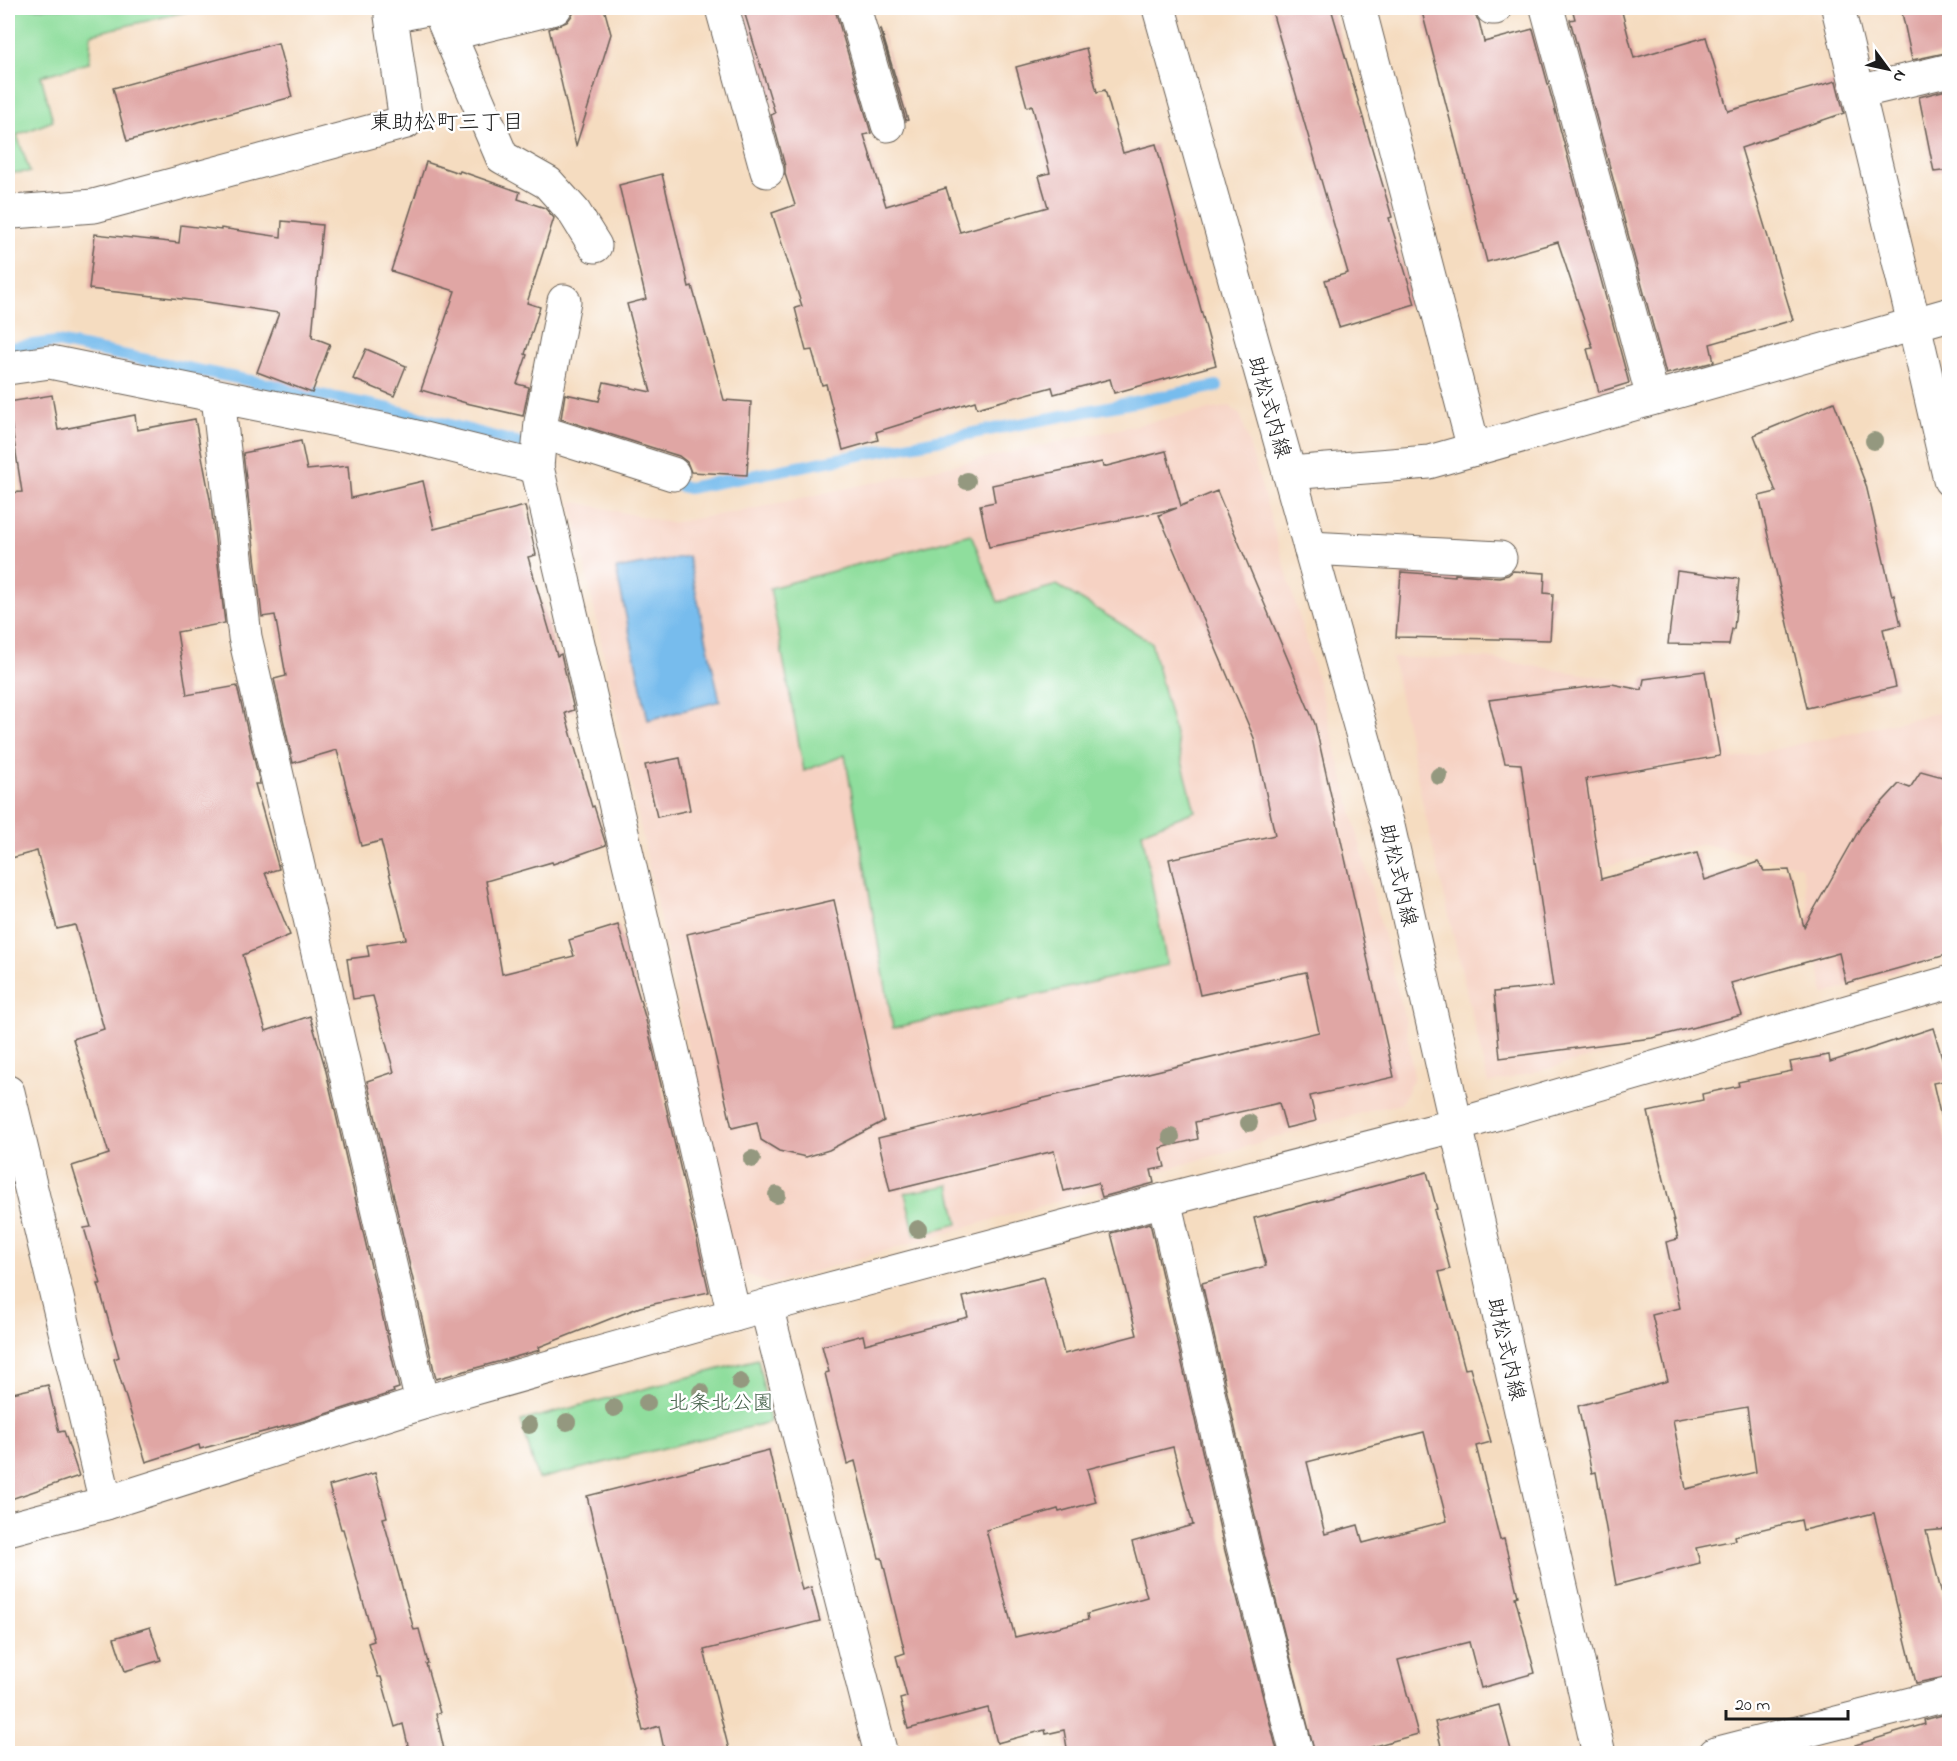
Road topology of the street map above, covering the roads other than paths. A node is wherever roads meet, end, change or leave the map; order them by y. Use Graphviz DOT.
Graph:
graph roads {
  1 [pos="555,8"];
  2 [pos="722,8"];
  3 [pos="854,8"];
  4 [pos="1159,8"];
  5 [pos="1359,8"];
  6 [pos="1547,8"];
  7 [pos="1838,8"];
  8 [pos="440,16"];
  9 [pos="1950,70"];
  10 [pos="1858,93"];
  11 [pos="888,125"];
  12 [pos="767,171"];
  13 [pos="8,209"];
  14 [pos="596,246"];
  15 [pos="564,302"];
  16 [pos="1950,314"];
  17 [pos="1914,324"];
  18 [pos="8,368"];
  19 [pos="219,397"];
  20 [pos="1653,398"];
  21 [pos="539,448"];
  22 [pos="1474,449"];
  23 [pos="1289,473"];
  24 [pos="673,474"];
  25 [pos="1950,480"];
  26 [pos="1310,548"];
  27 [pos="1500,558"];
  28 [pos="1950,982"];
  29 [pos="8,1092"];
  30 [pos="1457,1125"];
  31 [pos="1164,1200"];
  32 [pos="766,1306"];
  33 [pos="734,1315"];
  34 [pos="422,1403"];
  35 [pos="105,1503"];
  36 [pos="8,1529"];
  37 [pos="1950,1694"];
  38 [pos="881,1754"];
  39 [pos="1297,1754"];
  40 [pos="1599,1754"];
  41 [pos="1714,1754"];
  1 -- 8 [label="street"];
  2 -- 12 [label="street"];
  3 -- 11 [label="street"];
  4 -- 23 [label="street, 助松式内線"];
  5 -- 22 [label="street"];
  6 -- 20 [label="street"];
  7 -- 10 [label="street"];
  8 -- 13 [label="street"];
  8 -- 14 [label="street"];
  9 -- 10 [label="street"];
  10 -- 17 [label="street"];
  15 -- 21 [label="street"];
  16 -- 17 [label="street"];
  17 -- 20 [label="street"];
  17 -- 25 [label="street"];
  18 -- 19 [label="street"];
  19 -- 21 [label="street"];
  19 -- 34 [label="street"];
  20 -- 22 [label="street"];
  21 -- 24 [label="street"];
  21 -- 33 [label="street"];
  22 -- 23 [label="street"];
  23 -- 26 [label="street, 助松式内線"];
  26 -- 27 [label="street"];
  26 -- 30 [label="street, 助松式内線"];
  28 -- 30 [label="street"];
  29 -- 35 [label="street"];
  30 -- 31 [label="street"];
  30 -- 40 [label="street, 助松式内線"];
  31 -- 32 [label="street"];
  31 -- 39 [label="street"];
  32 -- 33 [label="street"];
  32 -- 38 [label="street"];
  33 -- 34 [label="street"];
  34 -- 35 [label="street"];
  35 -- 36 [label="street"];
  37 -- 41 [label="street"];
}
